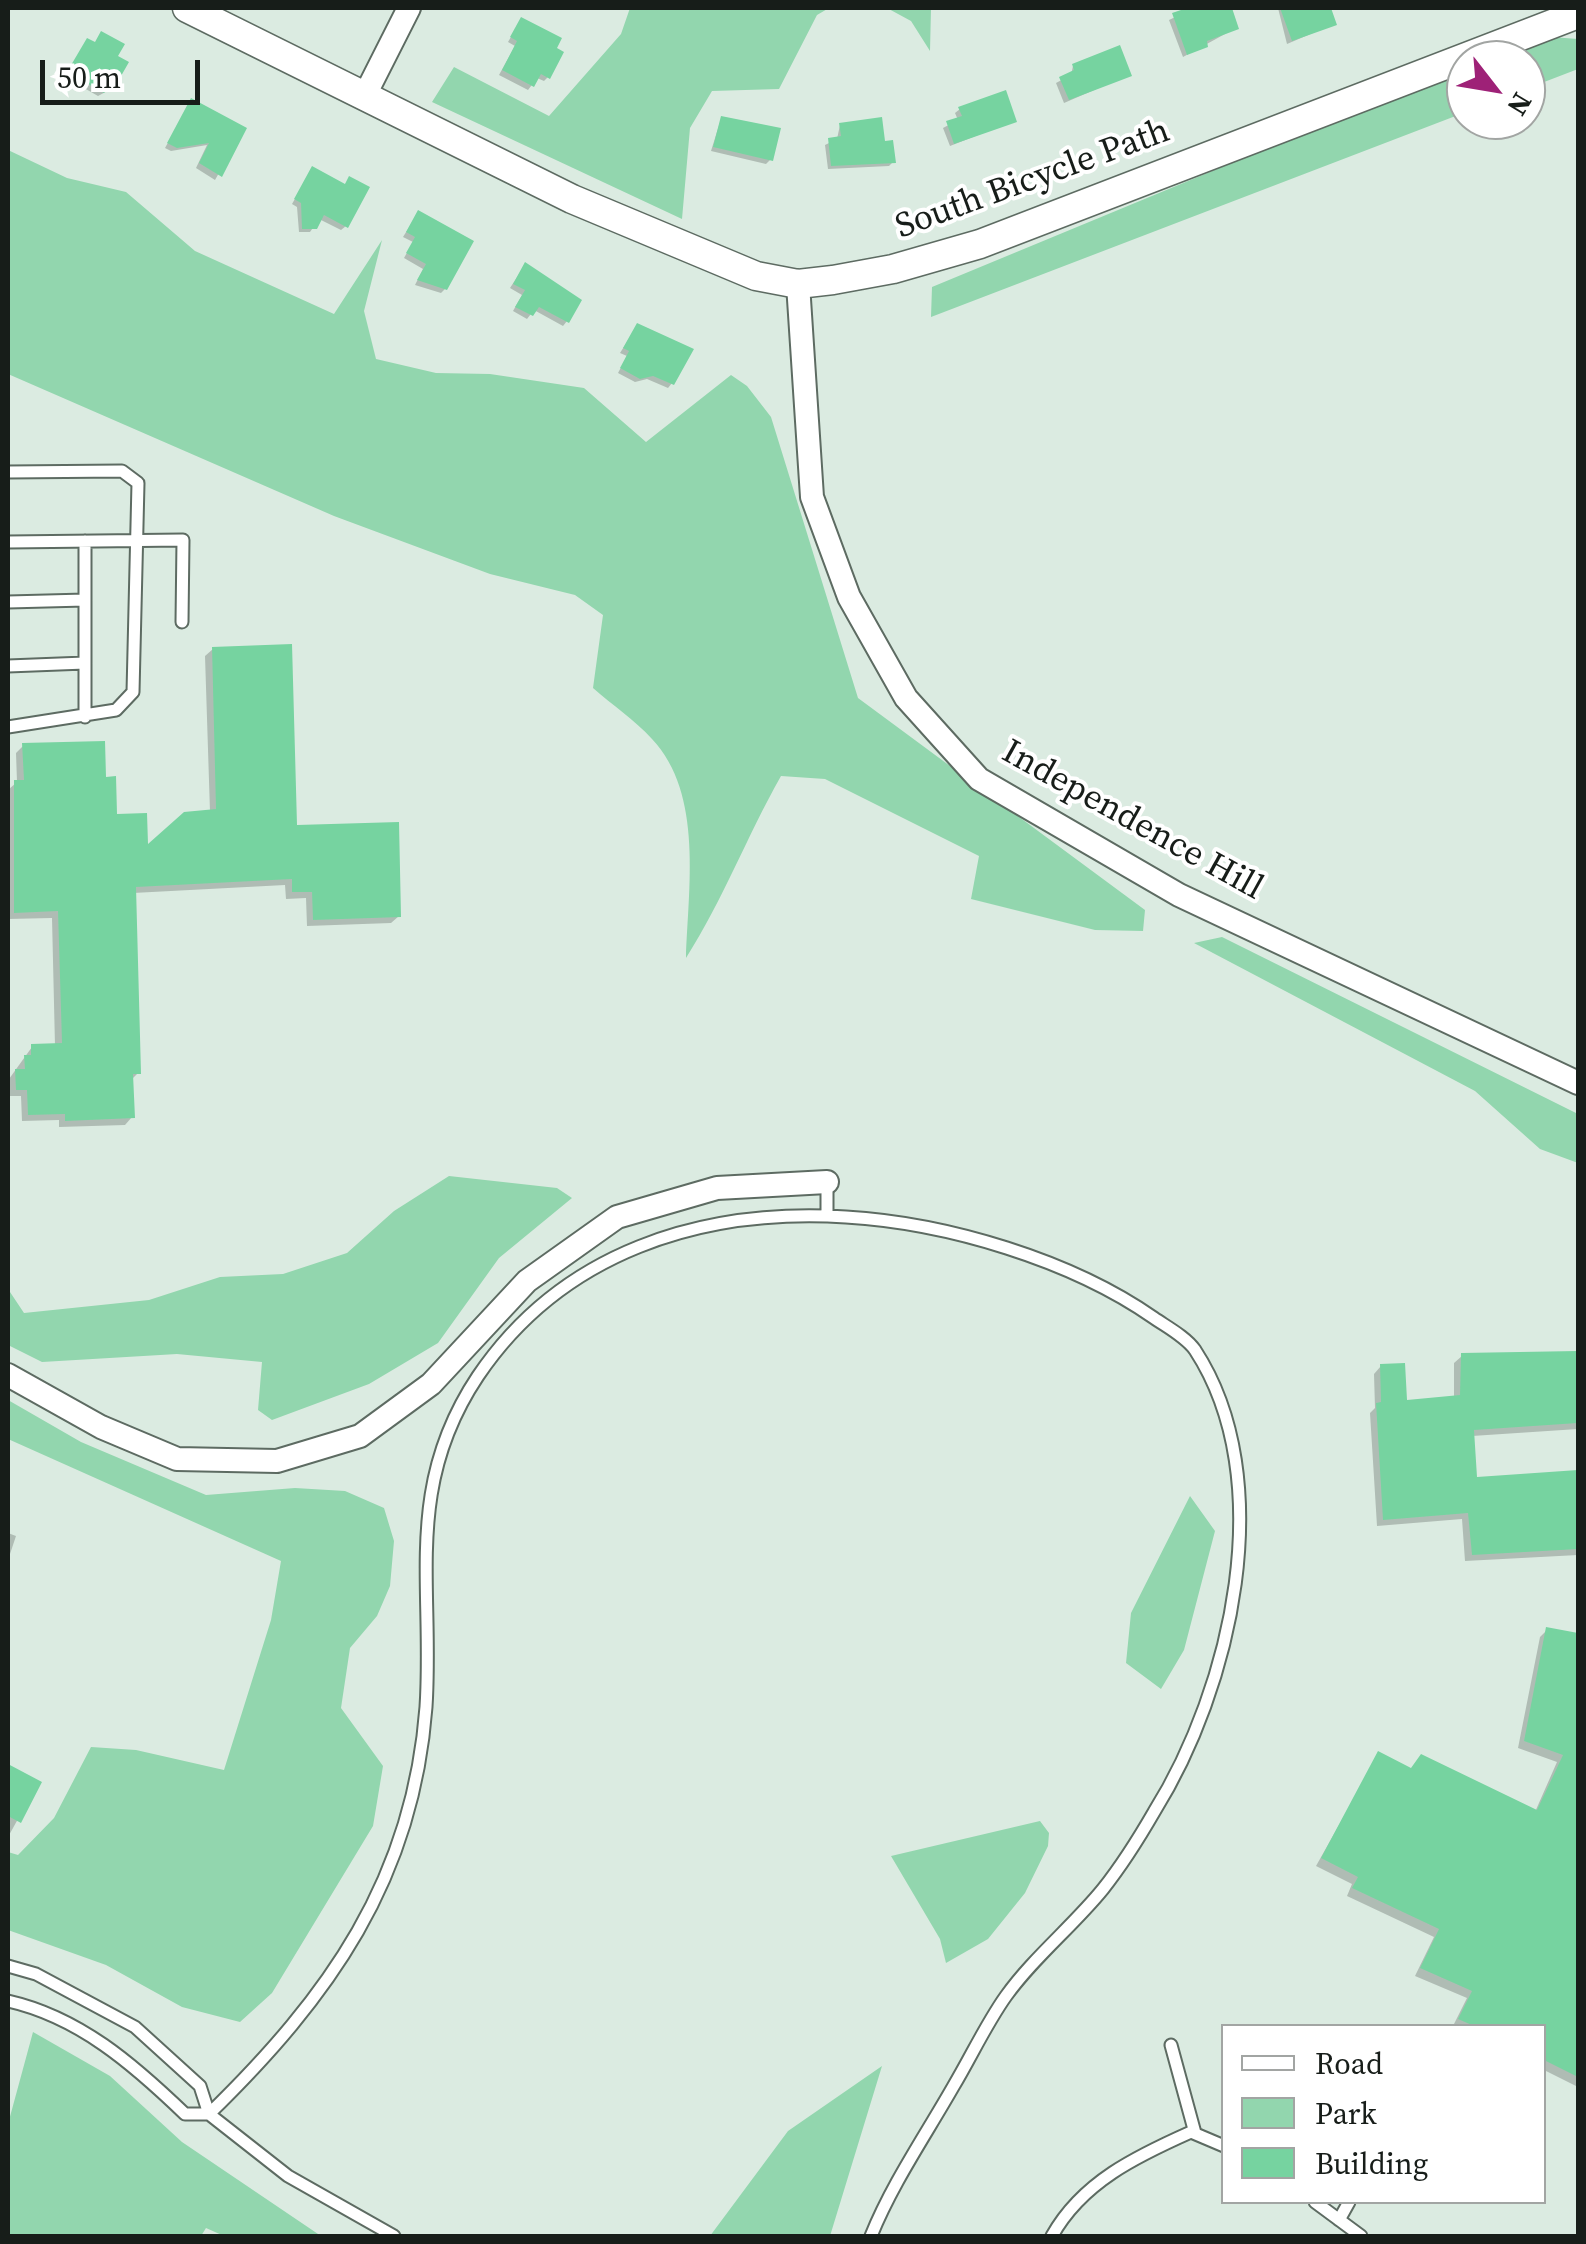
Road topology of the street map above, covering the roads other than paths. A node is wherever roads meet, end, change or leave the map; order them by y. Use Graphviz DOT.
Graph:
graph roads {
  1 [pos="187,8"];
  2 [pos="409,8"];
  3 [pos="1578,14"];
  4 [pos="365,95"];
  5 [pos="798,284"];
  6 [pos="8,472"];
  7 [pos="140,540"];
  8 [pos="86,541"];
  9 [pos="8,542"];
  10 [pos="85,600"];
  11 [pos="8,602"];
  12 [pos="182,622"];
  13 [pos="85,663"];
  14 [pos="8,666"];
  15 [pos="86,716"];
  16 [pos="8,727"];
  17 [pos="1578,1083"];
  18 [pos="827,1182"];
  19 [pos="827,1216"];
  20 [pos="8,1375"];
  21 [pos="8,1966"];
  22 [pos="8,2001"];
  23 [pos="1171,2045"];
  24 [pos="208,2114"];
  25 [pos="1195,2133"];
  26 [pos="1221,2145"];
  27 [pos="1318,2204"];
  28 [pos="1347,2204"];
  29 [pos="1340,2220"];
  30 [pos="394,2236"];
  31 [pos="871,2236"];
  32 [pos="1052,2236"];
  33 [pos="1362,2236"];
  1 -- 4 [label="street, South Bicycle Path"];
  2 -- 4 [label="street"];
  3 -- 5 [label="street, South Bicycle Path"];
  4 -- 5 [label="street, South Bicycle Path"];
  5 -- 17 [label="street, Independence Hill"];
  6 -- 7 [label="lane"];
  7 -- 8 [label="lane"];
  7 -- 12 [label="lane"];
  7 -- 15 [label="lane"];
  8 -- 9 [label="lane"];
  8 -- 10 [label="lane"];
  10 -- 11 [label="lane"];
  10 -- 13 [label="lane"];
  13 -- 14 [label="lane"];
  13 -- 15 [label="lane"];
  15 -- 16 [label="lane"];
  18 -- 19 [label="lane"];
  18 -- 20 [label="street"];
  19 -- 24 [label="lane"];
  19 -- 31 [label="lane"];
  21 -- 24 [label="lane"];
  22 -- 24 [label="lane"];
  23 -- 25 [label="lane"];
  24 -- 30 [label="lane"];
  25 -- 26 [label="lane"];
  25 -- 32 [label="lane"];
  27 -- 29 [label="lane"];
  28 -- 29 [label="lane"];
  29 -- 33 [label="lane"];
}
